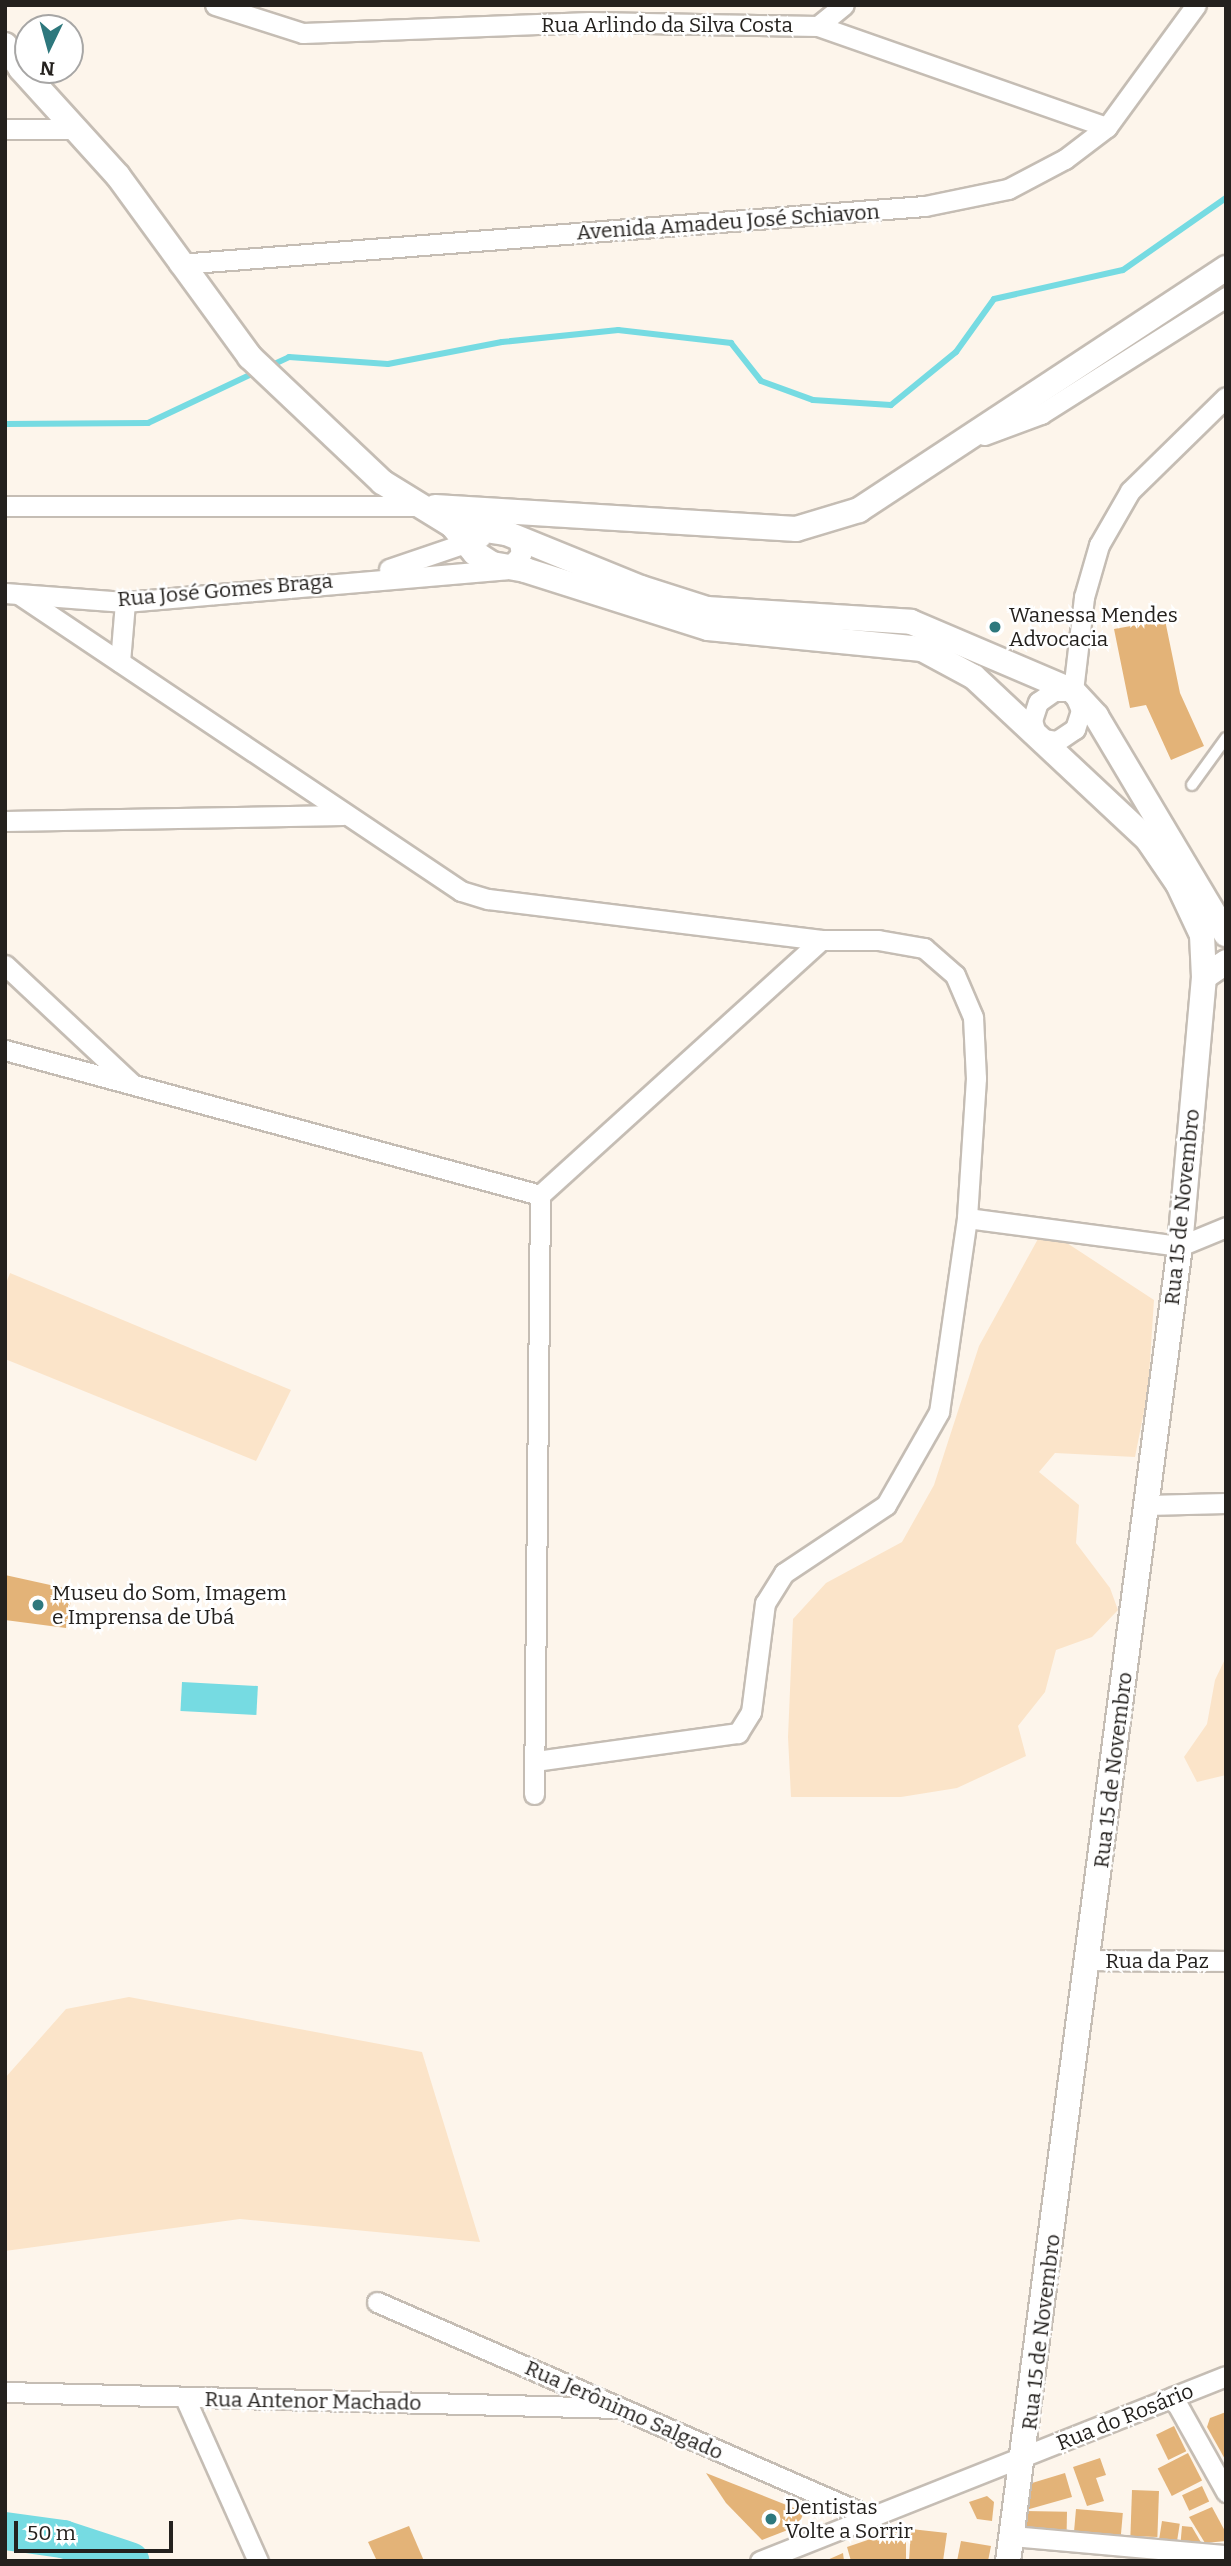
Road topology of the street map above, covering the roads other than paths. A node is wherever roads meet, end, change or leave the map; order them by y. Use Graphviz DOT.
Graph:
graph roads {
  1 [pos="215,5"];
  2 [pos="844,5"];
  3 [pos="1196,5"];
  4 [pos="588,13"];
  5 [pos="818,26"];
  6 [pos="5,46"];
  7 [pos="1107,127"];
  8 [pos="5,129"];
  9 [pos="75,129"];
  10 [pos="179,264"];
  11 [pos="1226,268"];
  12 [pos="1226,297"];
  13 [pos="1226,397"];
  14 [pos="964,443"];
  15 [pos="5,506"];
  16 [pos="417,506"];
  17 [pos="460,534"];
  18 [pos="512,535"];
  19 [pos="506,569"];
  20 [pos="361,579"];
  21 [pos="13,594"];
  22 [pos="125,602"];
  23 [pos="120,662"];
  24 [pos="1073,691"];
  25 [pos="1037,738"];
  26 [pos="1226,738"];
  27 [pos="1192,785"];
  28 [pos="343,814"];
  29 [pos="5,821"];
  30 [pos="1226,934"];
  31 [pos="821,940"];
  32 [pos="1226,961"];
  33 [pos="5,965"];
  34 [pos="1204,977"];
  35 [pos="5,1050"];
  36 [pos="135,1086"];
  37 [pos="540,1195"];
  38 [pos="967,1218"];
  39 [pos="1226,1227"];
  40 [pos="1180,1246"];
  41 [pos="1226,1503"];
  42 [pos="1147,1505"];
  43 [pos="537,1761"];
  44 [pos="534,1794"];
  45 [pos="1089,1960"];
  46 [pos="1226,1961"];
  47 [pos="377,2302"];
  48 [pos="1226,2376"];
  49 [pos="5,2392"];
  50 [pos="1173,2397"];
  51 [pos="185,2398"];
  52 [pos="620,2408"];
  53 [pos="1025,2458"];
  54 [pos="1226,2492"];
  55 [pos="871,2517"];
  56 [pos="1012,2536"];
  57 [pos="1226,2555"];
  58 [pos="258,2561"];
  59 [pos="760,2561"];
  60 [pos="1008,2561"];
  1 -- 4 [label="street, Rua Arlindo da Silva Costa"];
  2 -- 5 [label="street"];
  3 -- 7 [label="street, Avenida Amadeu José Schiavon"];
  4 -- 5 [label="street, Rua Arlindo da Silva Costa"];
  5 -- 7 [label="street, Rua Arlindo da Silva Costa"];
  6 -- 9 [label="street"];
  7 -- 10 [label="street, Avenida Amadeu José Schiavon"];
  8 -- 9 [label="street"];
  9 -- 10 [label="street"];
  10 -- 16 [label="street"];
  11 -- 14 [label="street"];
  12 -- 14 [label="street"];
  13 -- 24 [label="street"];
  14 -- 16 [label="street"];
  15 -- 16 [label="street"];
  16 -- 17 [label="street"];
  17 -- 18 [label="street"];
  17 -- 19 [label="street"];
  17 -- 20 [label="street"];
  18 -- 19 [label="street"];
  18 -- 24 [label="street"];
  19 -- 20 [label="street"];
  19 -- 25 [label="street, Rua 15 de Novembro"];
  20 -- 22 [label="street, Rua José Gomes Braga"];
  21 -- 22 [label="street, Rua José Gomes Braga"];
  21 -- 23 [label="street"];
  22 -- 23 [label="street"];
  23 -- 28 [label="street"];
  24 -- 25 [label="street"];
  24 -- 25 [label="street"];
  24 -- 30 [label="street"];
  25 -- 34 [label="street, Rua 15 de Novembro"];
  26 -- 27 [label="lane"];
  28 -- 29 [label="street"];
  28 -- 31 [label="street"];
  31 -- 37 [label="street"];
  31 -- 38 [label="street"];
  32 -- 34 [label="street"];
  33 -- 36 [label="street"];
  34 -- 40 [label="street, Rua 15 de Novembro"];
  35 -- 36 [label="street"];
  36 -- 37 [label="street"];
  37 -- 43 [label="street"];
  38 -- 40 [label="street"];
  38 -- 43 [label="street"];
  39 -- 40 [label="street"];
  40 -- 42 [label="street, Rua 15 de Novembro"];
  41 -- 42 [label="street"];
  42 -- 45 [label="street, Rua 15 de Novembro"];
  43 -- 44 [label="street"];
  45 -- 46 [label="street, Rua da Paz"];
  45 -- 53 [label="street, Rua 15 de Novembro"];
  47 -- 52 [label="street, Rua Jerônimo Salgado"];
  48 -- 50 [label="street, Rua do Rosário"];
  49 -- 51 [label="street, Rua Antenor Machado"];
  50 -- 53 [label="street, Rua do Rosário"];
  50 -- 54 [label="street"];
  51 -- 52 [label="street, Rua Antenor Machado"];
  51 -- 58 [label="street"];
  52 -- 55 [label="street, Rua Jerônimo Salgado"];
  53 -- 55 [label="street, Rua do Rosário"];
  53 -- 56 [label="street, Rua 15 de Novembro"];
  55 -- 59 [label="street, Rua do Rosário"];
  56 -- 57 [label="street"];
  56 -- 60 [label="street, Rua 15 de Novembro"];
}
